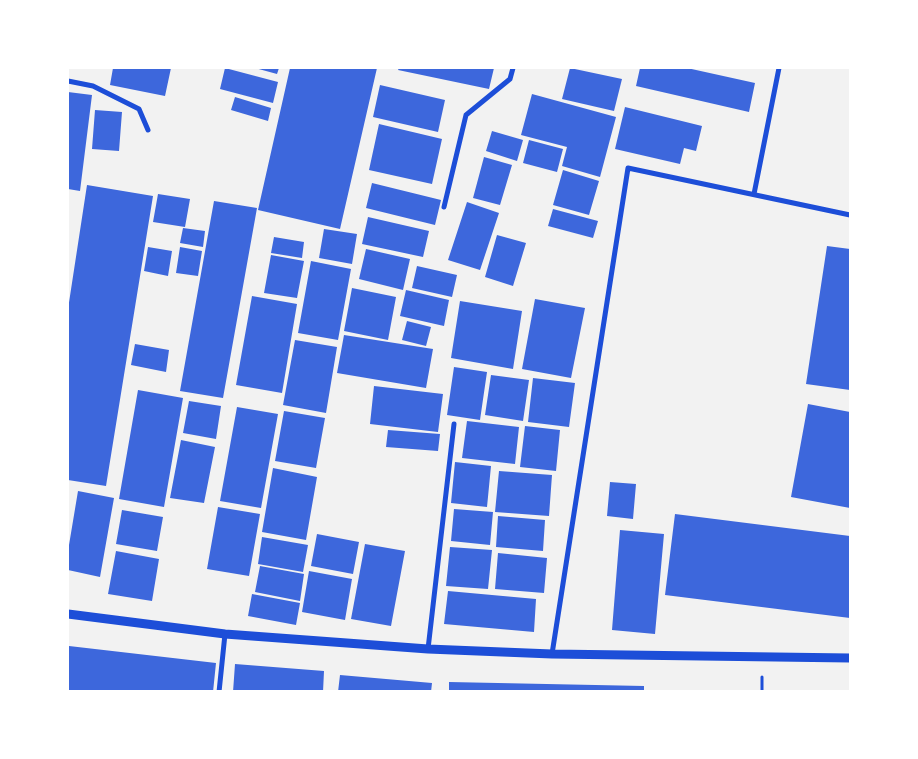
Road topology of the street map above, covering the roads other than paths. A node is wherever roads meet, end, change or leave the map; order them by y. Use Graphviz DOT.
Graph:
graph roads {
  1 [pos="513,68"];
  2 [pos="779,68"];
  3 [pos="68,81"];
  4 [pos="148,130"];
  5 [pos="754,194"];
  6 [pos="444,207"];
  7 [pos="850,214"];
  8 [pos="454,424"];
  9 [pos="68,614"];
  10 [pos="225,634"];
  11 [pos="428,649"];
  12 [pos="552,654"];
  13 [pos="850,658"];
  14 [pos="218,692"];
  1 -- 6 [label="street"];
  2 -- 5 [label="street"];
  3 -- 4 [label="street"];
  5 -- 7 [label="street"];
  5 -- 12 [label="street"];
  8 -- 11 [label="street"];
  9 -- 10 [label="street"];
  10 -- 11 [label="street"];
  10 -- 14 [label="street"];
  11 -- 12 [label="street"];
  12 -- 13 [label="street"];
}
